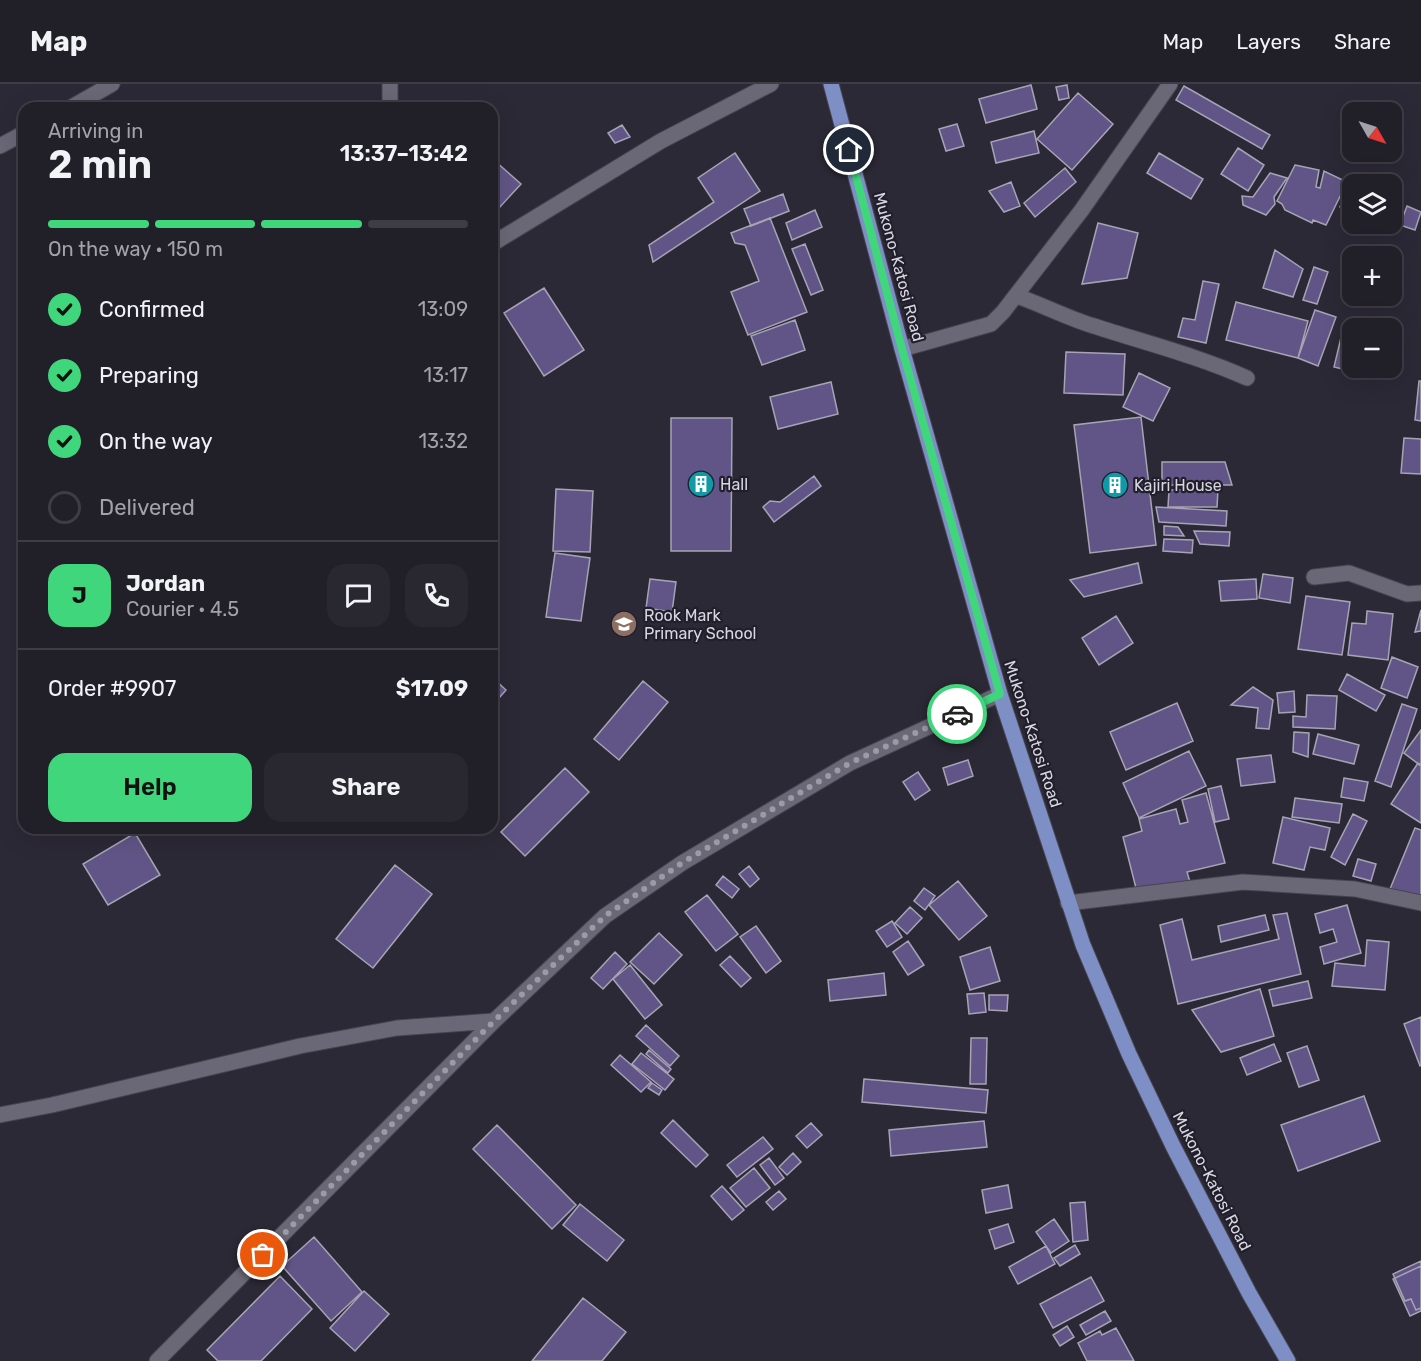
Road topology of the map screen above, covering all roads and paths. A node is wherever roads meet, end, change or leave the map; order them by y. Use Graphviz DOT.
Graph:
graph roads {
  1 [pos="112,84"];
  2 [pos="390,84"];
  3 [pos="771,84"];
  4 [pos="831,84"];
  5 [pos="1170,84"];
  6 [pos="83,102"];
  7 [pos="390,102"];
  8 [pos="18,136"];
  9 [pos="0,146"];
  10 [pos="498,240"];
  11 [pos="1017,296"];
  12 [pos="902,349"];
  13 [pos="1247,378"];
  14 [pos="1314,577"];
  15 [pos="1421,593"];
  16 [pos="1000,694"];
  17 [pos="1068,903"];
  18 [pos="1421,903"];
  19 [pos="494,1021"];
  20 [pos="0,1114"];
  21 [pos="157,1361"];
  22 [pos="1288,1361"];
  1 -- 6 [label="street"];
  2 -- 7 [label="street"];
  3 -- 10 [label="street"];
  4 -- 12 [label="main road, Mukono-Katosi Road"];
  5 -- 11 [label="street"];
  8 -- 9 [label="street"];
  11 -- 12 [label="street"];
  11 -- 13 [label="street"];
  12 -- 16 [label="main road, Mukono-Katosi Road"];
  14 -- 15 [label="street"];
  16 -- 17 [label="main road, Mukono-Katosi Road"];
  16 -- 19 [label="street"];
  17 -- 18 [label="street"];
  17 -- 22 [label="main road, Mukono-Katosi Road"];
  19 -- 20 [label="street"];
  19 -- 21 [label="street"];
}
